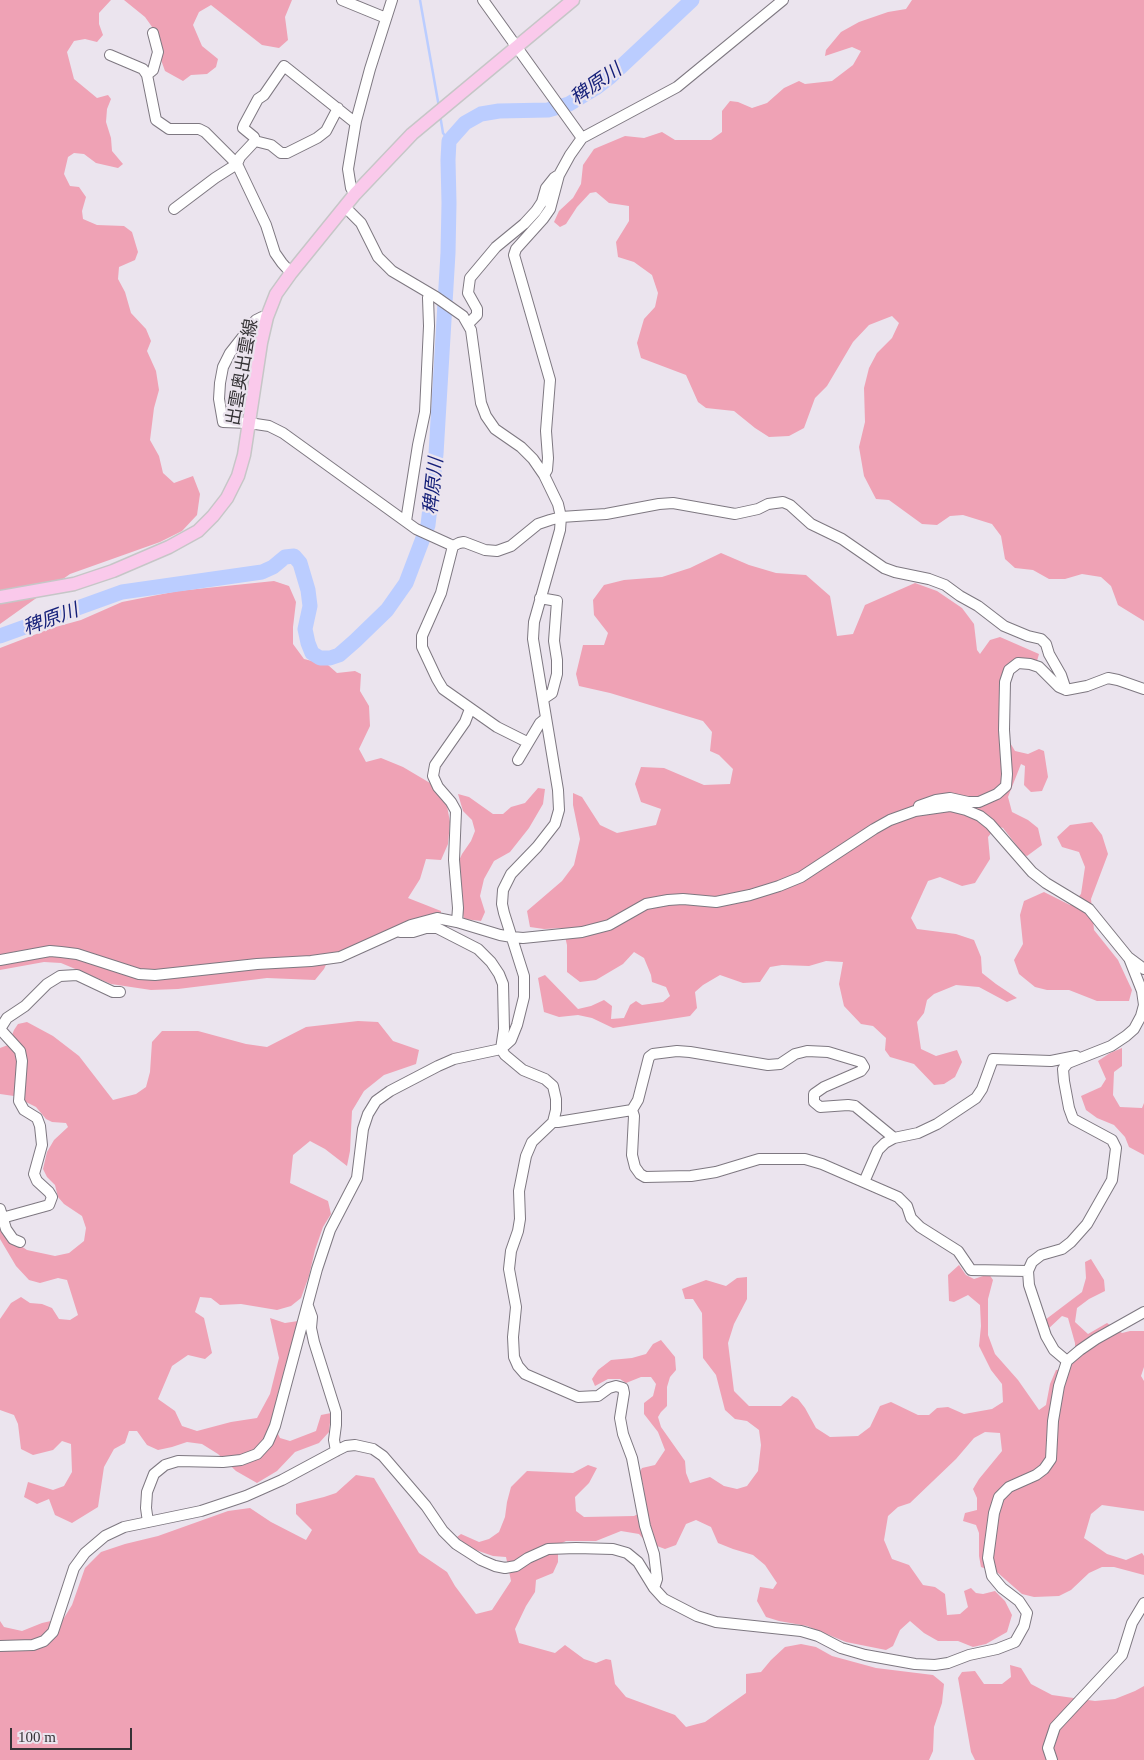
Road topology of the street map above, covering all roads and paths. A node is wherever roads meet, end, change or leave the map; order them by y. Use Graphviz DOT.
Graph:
graph roads {
  1 [pos="342,0"];
  2 [pos="392,0"];
  3 [pos="483,0"];
  4 [pos="573,0"];
  5 [pos="783,0"];
  6 [pos="386,18"];
  7 [pos="153,33"];
  8 [pos="516,47"];
  9 [pos="110,55"];
  10 [pos="147,75"];
  11 [pos="338,108"];
  12 [pos="356,121"];
  13 [pos="582,138"];
  14 [pos="255,140"];
  15 [pos="237,164"];
  16 [pos="559,175"];
  17 [pos="355,194"];
  18 [pos="345,207"];
  19 [pos="174,209"];
  20 [pos="291,272"];
  21 [pos="433,295"];
  22 [pos="267,317"];
  23 [pos="468,324"];
  24 [pos="249,423"];
  25 [pos="544,475"];
  26 [pos="560,511"];
  27 [pos="406,521"];
  28 [pos="453,546"];
  29 [pos="0,597"];
  30 [pos="540,598"];
  31 [pos="1144,689"];
  32 [pos="1066,690"];
  33 [pos="543,699"];
  34 [pos="470,709"];
  35 [pos="546,718"];
  36 [pos="527,742"];
  37 [pos="518,760"];
  38 [pos="915,811"];
  39 [pos="457,922"];
  40 [pos="396,932"];
  41 [pos="512,937"];
  42 [pos="1128,957"];
  43 [pos="0,960"];
  44 [pos="1144,969"];
  45 [pos="120,992"];
  46 [pos="501,1050"];
  47 [pos="1082,1057"];
  48 [pos="632,1110"];
  49 [pos="552,1122"];
  50 [pos="894,1138"];
  51 [pos="864,1182"];
  52 [pos="1,1213"];
  53 [pos="20,1242"];
  54 [pos="1028,1271"];
  55 [pos="308,1305"];
  56 [pos="1144,1312"];
  57 [pos="1067,1361"];
  58 [pos="336,1451"];
  59 [pos="148,1522"];
  60 [pos="654,1588"];
  61 [pos="1144,1603"];
  62 [pos="0,1646"];
  63 [pos="1052,1760"];
  1 -- 6 [label="street"];
  2 -- 6 [label="street"];
  3 -- 8 [label="street"];
  4 -- 8 [label="main road, 出雲奥出雲線"];
  5 -- 13 [label="street"];
  6 -- 12 [label="street"];
  7 -- 10 [label="street"];
  8 -- 13 [label="street"];
  8 -- 17 [label="main road, 出雲奥出雲線"];
  9 -- 10 [label="street"];
  10 -- 15 [label="street"];
  11 -- 12 [label="street"];
  11 -- 14 [label="street"];
  11 -- 14 [label="street"];
  12 -- 17 [label="street"];
  13 -- 16 [label="street"];
  14 -- 15 [label="street"];
  15 -- 19 [label="street"];
  15 -- 20 [label="street"];
  16 -- 23 [label="street"];
  16 -- 25 [label="street"];
  17 -- 18 [label="main road, 出雲奥出雲線"];
  18 -- 20 [label="main road, 出雲奥出雲線"];
  18 -- 21 [label="street"];
  20 -- 22 [label="main road, 出雲奥出雲線"];
  21 -- 23 [label="street"];
  21 -- 27 [label="street"];
  22 -- 24 [label="main road, 出雲奥出雲線"];
  22 -- 24 [label="street"];
  23 -- 25 [label="street"];
  24 -- 27 [label="street"];
  24 -- 29 [label="main road, 出雲奥出雲線"];
  25 -- 26 [label="street"];
  26 -- 28 [label="street"];
  26 -- 30 [label="street"];
  26 -- 32 [label="street"];
  27 -- 28 [label="street"];
  28 -- 34 [label="street"];
  30 -- 33 [label="street"];
  30 -- 33 [label="street"];
  31 -- 32 [label="street"];
  32 -- 38 [label="street"];
  33 -- 35 [label="street"];
  34 -- 36 [label="street"];
  34 -- 39 [label="street"];
  35 -- 36 [label="street"];
  35 -- 41 [label="street"];
  36 -- 37 [label="street"];
  38 -- 41 [label="street"];
  38 -- 42 [label="street"];
  39 -- 40 [label="street"];
  39 -- 41 [label="street"];
  40 -- 43 [label="street"];
  40 -- 46 [label="street"];
  41 -- 46 [label="street"];
  42 -- 44 [label="street"];
  42 -- 47 [label="street"];
  45 -- 52 [label="street"];
  46 -- 49 [label="street"];
  46 -- 55 [label="street"];
  47 -- 50 [label="street"];
  47 -- 54 [label="street"];
  48 -- 49 [label="street"];
  48 -- 50 [label="street"];
  48 -- 51 [label="street"];
  49 -- 60 [label="street"];
  50 -- 51 [label="street"];
  51 -- 54 [label="street"];
  52 -- 53 [label="street"];
  54 -- 57 [label="street"];
  55 -- 58 [label="street"];
  55 -- 59 [label="street"];
  56 -- 57 [label="street"];
  57 -- 60 [label="street"];
  58 -- 59 [label="street"];
  58 -- 60 [label="street"];
  59 -- 62 [label="street"];
  61 -- 63 [label="street"];
}
